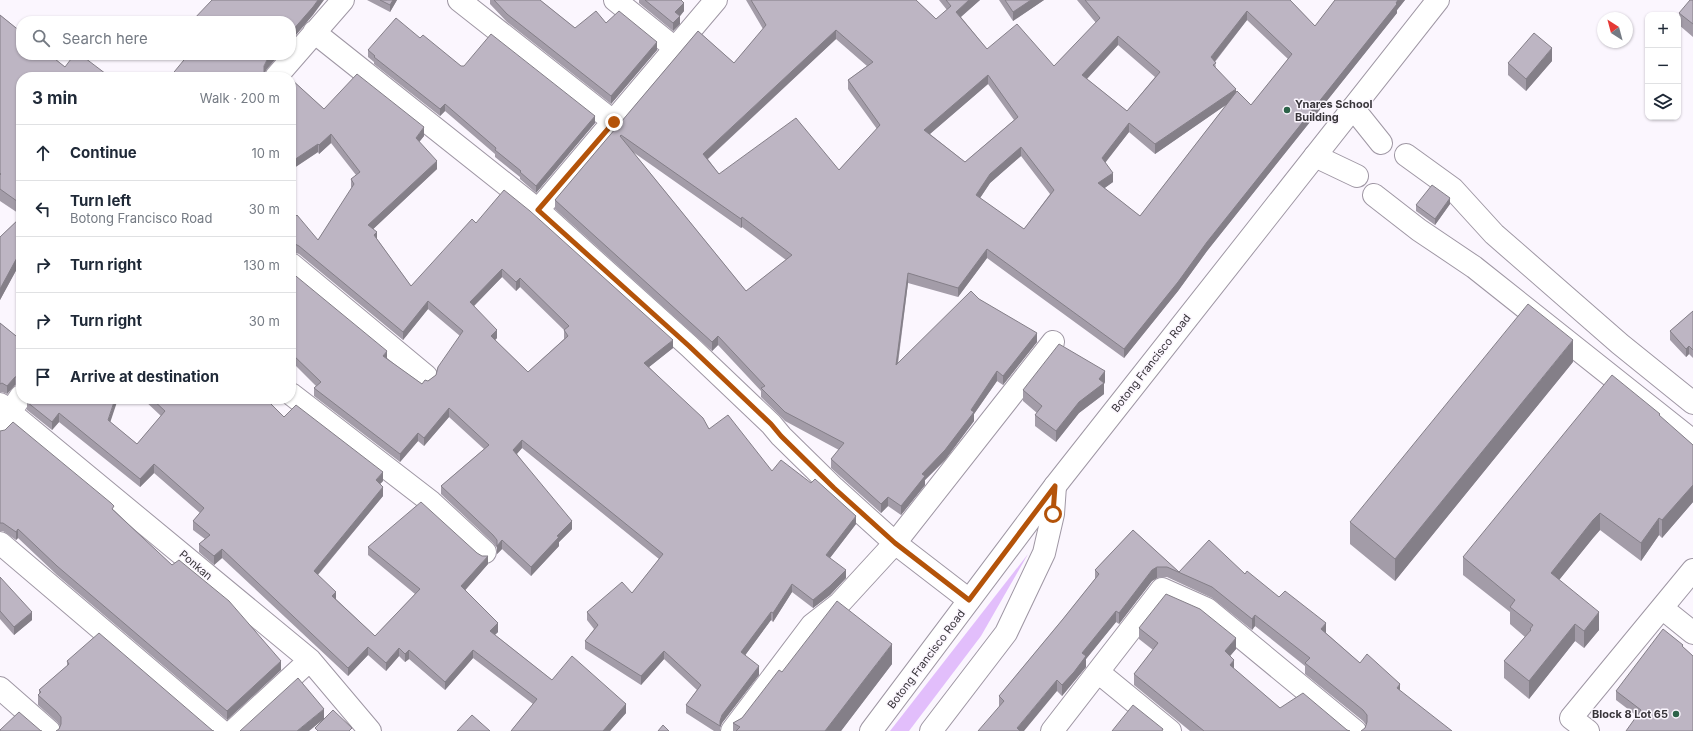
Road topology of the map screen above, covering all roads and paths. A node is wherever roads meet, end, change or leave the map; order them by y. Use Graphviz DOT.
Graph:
graph roads {
  1 [pos="343,0"];
  2 [pos="459,0"];
  3 [pos="615,0"];
  4 [pos="716,0"];
  5 [pos="1438,0"];
  6 [pos="314,32"];
  7 [pos="676,49"];
  8 [pos="296,53"];
  9 [pos="290,60"];
  10 [pos="280,72"];
  11 [pos="1353,108"];
  12 [pos="614,122"];
  13 [pos="1381,143"];
  14 [pos="1406,155"];
  15 [pos="1314,156"];
  16 [pos="1357,176"];
  17 [pos="1374,195"];
  18 [pos="538,210"];
  19 [pos="296,268"];
  20 [pos="1053,342"];
  21 [pos="426,376"];
  22 [pos="296,398"];
  23 [pos="1693,403"];
  24 [pos="8,410"];
  25 [pos="1693,441"];
  26 [pos="1055,486"];
  27 [pos="0,543"];
  28 [pos="895,543"];
  29 [pos="485,552"];
  30 [pos="1693,570"];
  31 [pos="969,600"];
  32 [pos="1662,608"];
  33 [pos="1693,633"];
  34 [pos="310,660"];
  35 [pos="1098,672"];
  36 [pos="0,688"];
  37 [pos="49,731"];
  38 [pos="221,731"];
  39 [pos="233,731"];
  40 [pos="370,731"];
  41 [pos="732,731"];
  42 [pos="872,731"];
  43 [pos="931,731"];
  44 [pos="1052,731"];
  45 [pos="1170,731"];
  46 [pos="1355,731"];
  47 [pos="1588,731"];
  1 -- 6 [label="street"];
  2 -- 12 [label="street"];
  3 -- 7 [label="street"];
  4 -- 7 [label="street"];
  5 -- 11 [label="street, Botong Francisco Road"];
  6 -- 8 [label="street"];
  6 -- 18 [label="street"];
  7 -- 12 [label="street"];
  9 -- 10 [label="street"];
  11 -- 13 [label="street"];
  11 -- 15 [label="street, Botong Francisco Road"];
  12 -- 18 [label="street"];
  14 -- 23 [label="street"];
  15 -- 16 [label="street"];
  15 -- 26 [label="street, Botong Francisco Road"];
  17 -- 25 [label="street"];
  18 -- 28 [label="street"];
  19 -- 21 [label="street"];
  20 -- 28 [label="street"];
  22 -- 29 [label="street"];
  24 -- 34 [label="street, Ponkan"];
  26 -- 31 [label="street, Botong Francisco Road"];
  26 -- 43 [label="street"];
  27 -- 38 [label="street"];
  28 -- 31 [label="street"];
  28 -- 41 [label="street"];
  30 -- 32 [label="street"];
  31 -- 42 [label="street, Botong Francisco Road"];
  32 -- 33 [label="street"];
  32 -- 47 [label="street"];
  34 -- 39 [label="street"];
  34 -- 40 [label="street, Ponkan"];
  35 -- 44 [label="street"];
  35 -- 45 [label="street"];
  35 -- 46 [label="street"];
  36 -- 37 [label="street"];
}
